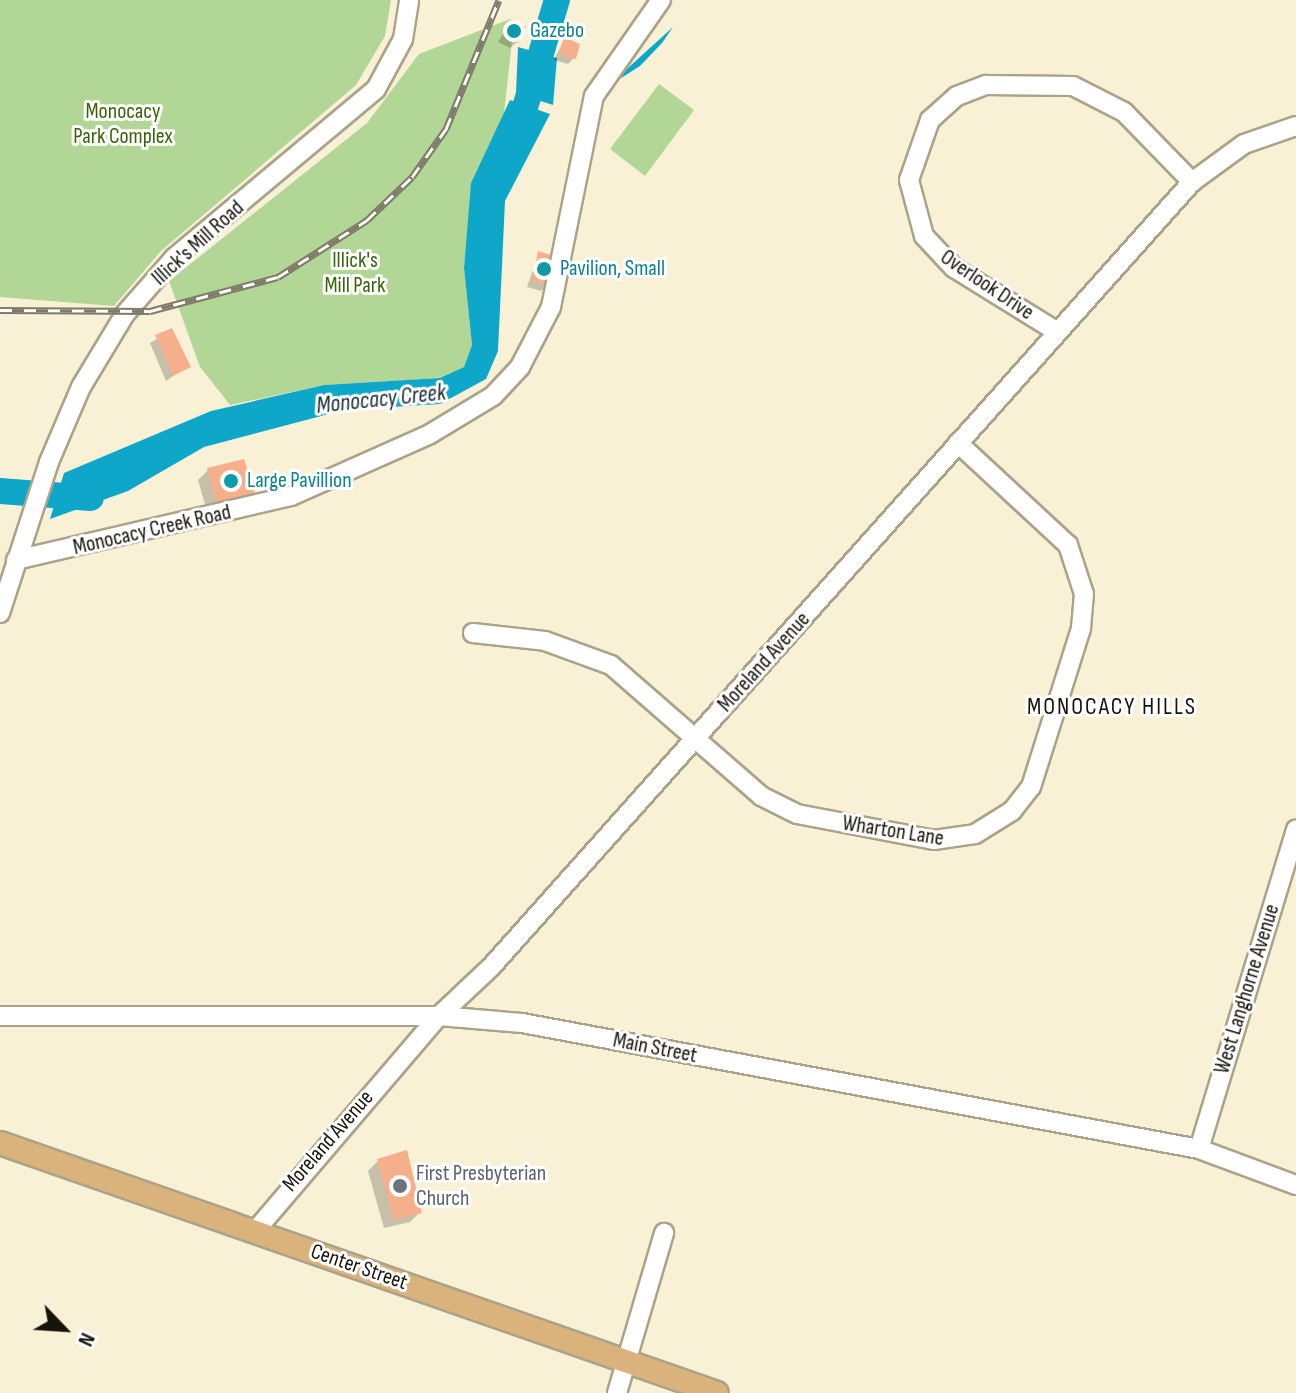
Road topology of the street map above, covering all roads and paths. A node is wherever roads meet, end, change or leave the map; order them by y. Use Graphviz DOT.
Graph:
graph roads {
  1 [pos="409,0"];
  2 [pos="661,0"];
  3 [pos="1296,126"];
  4 [pos="1192,182"];
  5 [pos="1056,331"];
  6 [pos="958,443"];
  7 [pos="16,560"];
  8 [pos="0,613"];
  9 [pos="473,633"];
  10 [pos="697,736"];
  11 [pos="1296,829"];
  12 [pos="0,1016"];
  13 [pos="439,1016"];
  14 [pos="0,1143"];
  15 [pos="1199,1149"];
  16 [pos="1296,1185"];
  17 [pos="256,1230"];
  18 [pos="664,1233"];
  19 [pos="627,1361"];
  20 [pos="686,1388"];
  21 [pos="617,1393"];
  22 [pos="717,1393"];
  1 -- 7 [label="street, Illick's Mill Road"];
  2 -- 7 [label="street, Monocacy Creek Road"];
  3 -- 4 [label="street, Moreland Avenue"];
  4 -- 5 [label="street, Moreland Avenue"];
  4 -- 5 [label="street, Overlook Drive"];
  5 -- 6 [label="street, Moreland Avenue"];
  6 -- 10 [label="street, Moreland Avenue"];
  6 -- 10 [label="street, Wharton Lane"];
  7 -- 8 [label="street, Illick's Mill Road"];
  9 -- 10 [label="street, Wharton Lane"];
  10 -- 13 [label="street, Moreland Avenue"];
  11 -- 15 [label="street, West Langhorne Avenue"];
  12 -- 13 [label="street, Main Street"];
  13 -- 15 [label="street, Main Street"];
  13 -- 17 [label="street, Moreland Avenue"];
  14 -- 17 [label="main road, Center Street"];
  15 -- 16 [label="street, Main Street"];
  17 -- 19 [label="main road, Center Street"];
  18 -- 19 [label="street"];
  19 -- 20 [label="main road, Center Street"];
  19 -- 21 [label="street"];
  20 -- 22 [label="main road, Center Street"];
}
